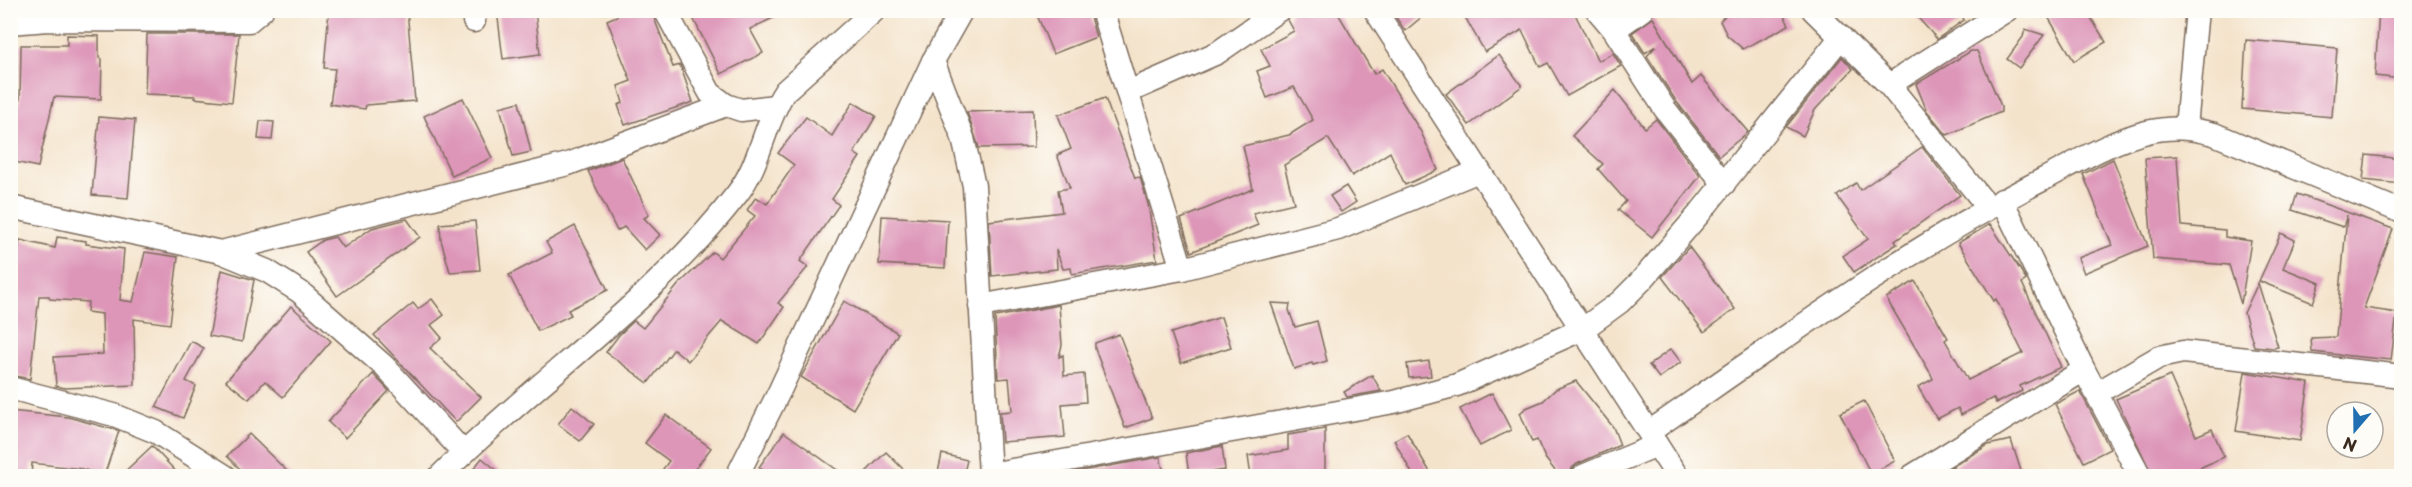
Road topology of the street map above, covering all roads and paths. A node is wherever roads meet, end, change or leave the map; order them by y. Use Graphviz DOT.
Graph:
graph roads {
  1 [pos="262,10"];
  2 [pos="665,10"];
  3 [pos="875,10"];
  4 [pos="962,10"];
  5 [pos="1102,10"];
  6 [pos="1279,10"];
  7 [pos="1375,10"];
  8 [pos="1597,10"];
  9 [pos="1642,10"];
  10 [pos="1813,10"];
  11 [pos="2007,10"];
  12 [pos="2197,10"];
  13 [pos="10,23"];
  14 [pos="1614,30"];
  15 [pos="1842,37"];
  16 [pos="933,61"];
  17 [pos="1889,85"];
  18 [pos="1128,92"];
  19 [pos="726,105"];
  20 [pos="775,106"];
  21 [pos="2186,127"];
  22 [pos="1479,171"];
  23 [pos="1724,184"];
  24 [pos="1995,204"];
  25 [pos="10,207"];
  26 [pos="2402,212"];
  27 [pos="221,252"];
  28 [pos="1182,269"];
  29 [pos="980,306"];
  30 [pos="1583,329"];
  31 [pos="2084,370"];
  32 [pos="2402,376"];
  33 [pos="10,388"];
  34 [pos="2097,393"];
  35 [pos="1653,438"];
  36 [pos="464,453"];
  37 [pos="221,475"];
  38 [pos="990,475"];
  39 [pos="440,477"];
  40 [pos="737,477"];
  41 [pos="1583,477"];
  42 [pos="1677,477"];
  43 [pos="1912,477"];
  44 [pos="2140,477"];
  1 -- 13 [label="street"];
  2 -- 19 [label="street"];
  3 -- 20 [label="street"];
  4 -- 16 [label="street"];
  5 -- 18 [label="street"];
  6 -- 18 [label="street"];
  7 -- 22 [label="street"];
  8 -- 14 [label="street"];
  9 -- 14 [label="street"];
  10 -- 15 [label="street"];
  11 -- 17 [label="street"];
  12 -- 21 [label="street"];
  14 -- 23 [label="street"];
  15 -- 17 [label="street"];
  15 -- 23 [label="street"];
  16 -- 29 [label="street"];
  16 -- 40 [label="street"];
  17 -- 24 [label="street"];
  18 -- 28 [label="street"];
  19 -- 20 [label="street"];
  19 -- 27 [label="street"];
  20 -- 36 [label="street"];
  21 -- 24 [label="street"];
  21 -- 26 [label="street"];
  22 -- 28 [label="street"];
  22 -- 30 [label="street"];
  23 -- 30 [label="street"];
  24 -- 31 [label="street"];
  24 -- 35 [label="street"];
  25 -- 27 [label="street"];
  27 -- 36 [label="street"];
  28 -- 29 [label="street"];
  29 -- 38 [label="street"];
  30 -- 35 [label="street"];
  30 -- 38 [label="street"];
  31 -- 34 [label="street"];
  31 -- 43 [label="street"];
  32 -- 34 [label="street"];
  33 -- 37 [label="street"];
  34 -- 44 [label="street"];
  35 -- 41 [label="street"];
  35 -- 42 [label="street"];
  36 -- 39 [label="street"];
}
